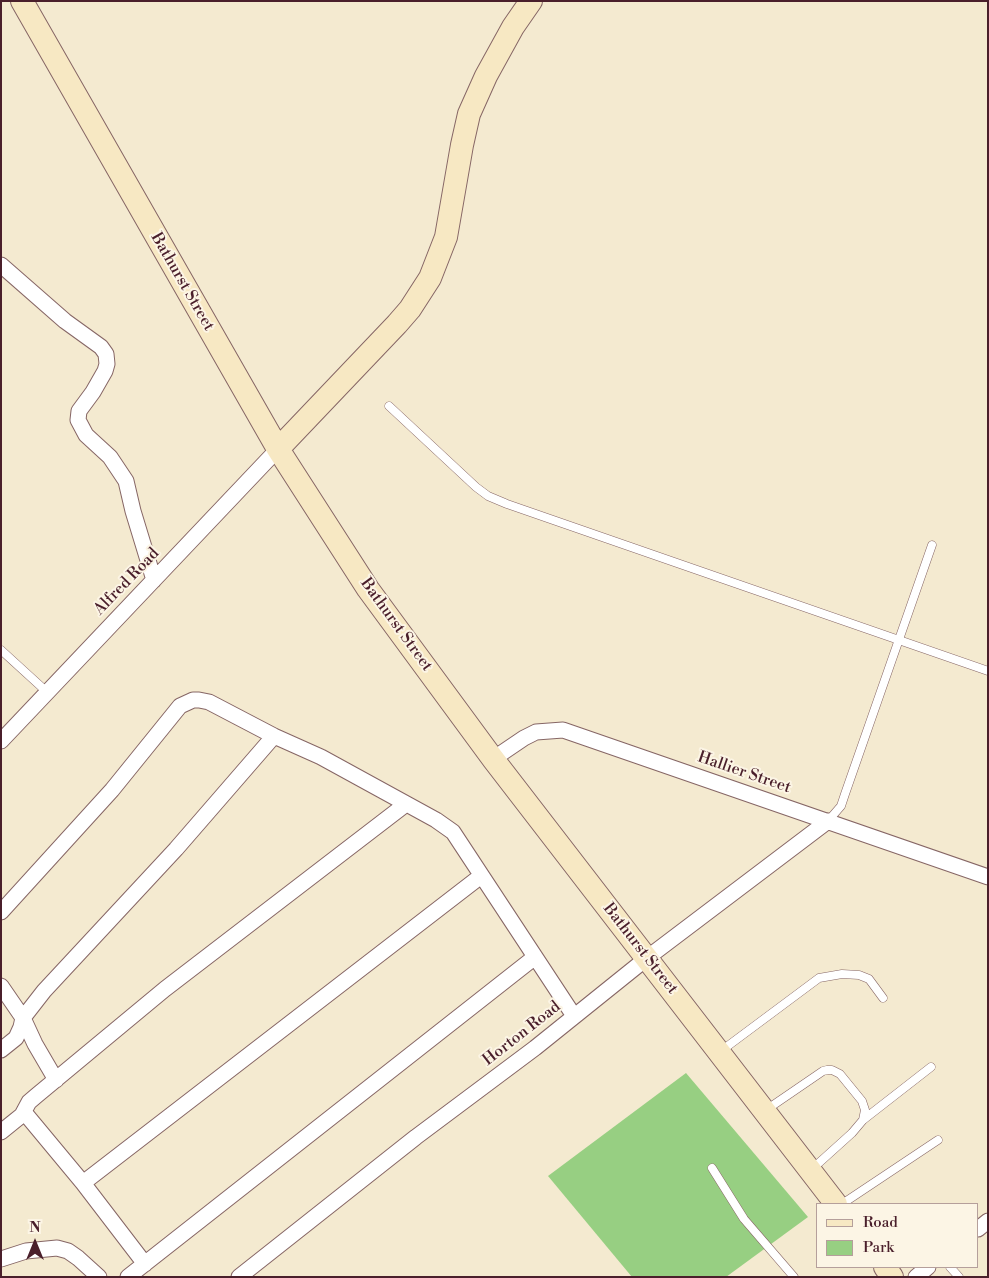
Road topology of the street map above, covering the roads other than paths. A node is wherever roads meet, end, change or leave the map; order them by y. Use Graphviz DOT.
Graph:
graph roads {
  1 [pos="22,1"];
  2 [pos="531,1"];
  3 [pos="1,265"];
  4 [pos="389,406"];
  5 [pos="278,449"];
  6 [pos="932,545"];
  7 [pos="154,580"];
  8 [pos="900,640"];
  9 [pos="1,650"];
  10 [pos="988,671"];
  11 [pos="47,692"];
  12 [pos="274,736"];
  13 [pos="1,741"];
  14 [pos="493,759"];
  15 [pos="406,804"];
  16 [pos="828,821"];
  17 [pos="481,876"];
  18 [pos="988,877"];
  19 [pos="1,912"];
  20 [pos="535,957"];
  21 [pos="647,958"];
  22 [pos="1,986"];
  23 [pos="883,998"];
  24 [pos="574,1016"];
  25 [pos="23,1018"];
  26 [pos="1,1050"];
  27 [pos="719,1052"];
  28 [pos="931,1067"];
  29 [pos="56,1080"];
  30 [pos="765,1111"];
  31 [pos="24,1112"];
  32 [pos="862,1120"];
  33 [pos="1,1132"];
  34 [pos="938,1140"];
  35 [pos="712,1168"];
  36 [pos="810,1170"];
  37 [pos="83,1183"];
  38 [pos="835,1203"];
  39 [pos="844,1203"];
  40 [pos="1,1259"];
  41 [pos="145,1264"];
  42 [pos="927,1268"];
  43 [pos="99,1277"];
  44 [pos="128,1277"];
  45 [pos="239,1277"];
  46 [pos="794,1277"];
  47 [pos="916,1277"];
  1 -- 5 [label="main road, Bathurst Street"];
  2 -- 5 [label="main road"];
  3 -- 7 [label="street"];
  4 -- 8 [label="lane"];
  5 -- 7 [label="street, Alfred Road"];
  5 -- 14 [label="main road, Bathurst Street"];
  6 -- 8 [label="lane"];
  7 -- 11 [label="street, Alfred Road"];
  8 -- 10 [label="lane"];
  8 -- 16 [label="lane"];
  9 -- 11 [label="lane"];
  11 -- 13 [label="street, Alfred Road"];
  12 -- 15 [label="street"];
  12 -- 19 [label="street"];
  12 -- 25 [label="street"];
  14 -- 16 [label="street, Hallier Street"];
  14 -- 21 [label="main road, Bathurst Street"];
  15 -- 17 [label="street"];
  15 -- 29 [label="street"];
  16 -- 18 [label="street, Hallier Street"];
  16 -- 21 [label="street, Horton Road"];
  17 -- 20 [label="street"];
  17 -- 37 [label="street"];
  20 -- 24 [label="street"];
  20 -- 41 [label="street"];
  21 -- 24 [label="street, Horton Road"];
  21 -- 27 [label="main road, Bathurst Street"];
  22 -- 25 [label="street"];
  23 -- 27 [label="lane"];
  24 -- 45 [label="street, Horton Road"];
  25 -- 26 [label="street"];
  25 -- 29 [label="street"];
  27 -- 30 [label="main road, Bathurst Street"];
  28 -- 32 [label="lane"];
  29 -- 31 [label="street"];
  30 -- 32 [label="lane"];
  30 -- 36 [label="main road, Bathurst Street"];
  31 -- 33 [label="street"];
  31 -- 37 [label="street"];
  32 -- 36 [label="lane"];
  34 -- 39 [label="lane"];
  35 -- 46 [label="lane"];
  36 -- 38 [label="main road, Bathurst Street"];
  37 -- 41 [label="street"];
  40 -- 43 [label="street"];
  41 -- 44 [label="street"];
  42 -- 47 [label="street"];
}
